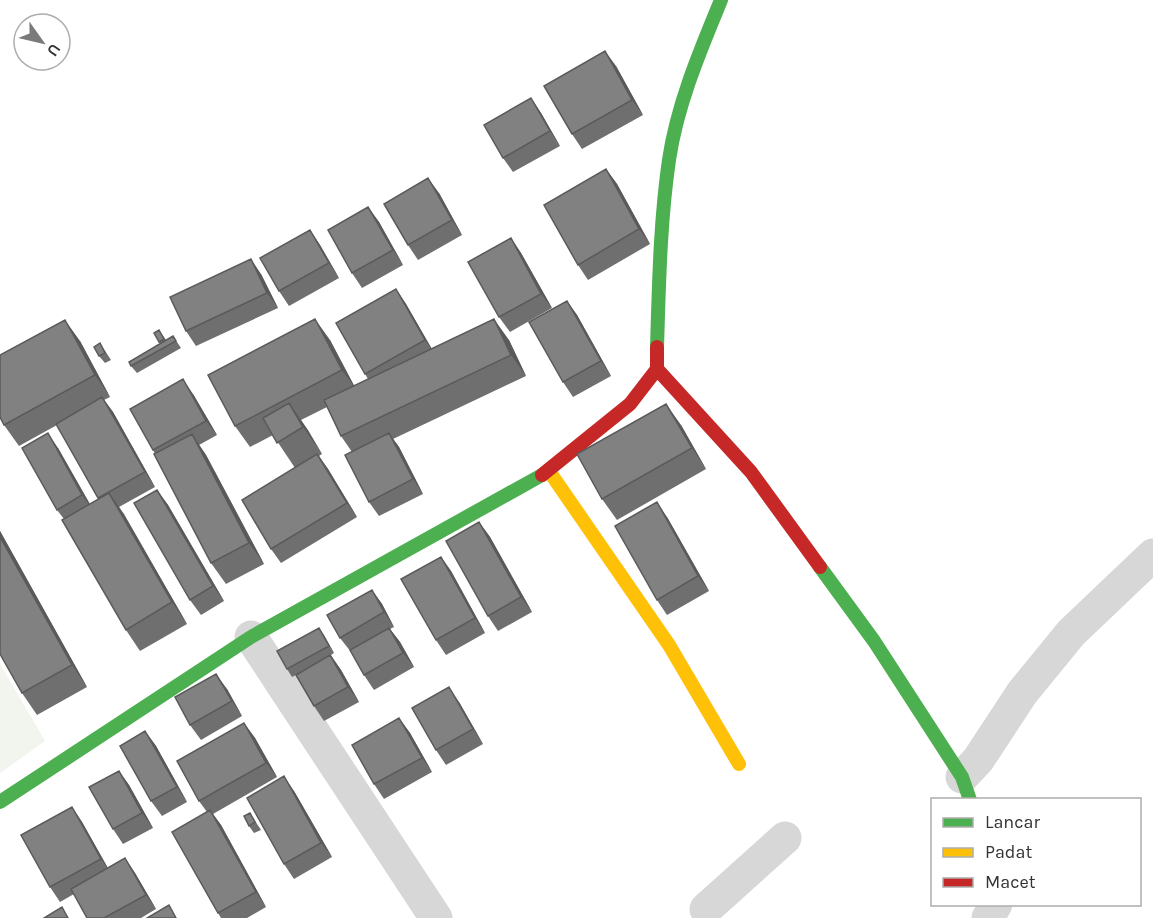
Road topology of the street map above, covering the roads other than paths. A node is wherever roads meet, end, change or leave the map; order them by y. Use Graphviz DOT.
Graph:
graph roads {
  1 [pos="721,0"];
  2 [pos="657,369"];
  3 [pos="549,471"];
  4 [pos="1153,555"];
  5 [pos="251,637"];
  6 [pos="739,764"];
  7 [pos="966,788"];
  8 [pos="0,802"];
  9 [pos="785,838"];
  10 [pos="702,915"];
  11 [pos="436,918"];
  1 -- 2 [label="street"];
  2 -- 3 [label="street"];
  2 -- 7 [label="street"];
  3 -- 5 [label="street"];
  3 -- 6 [label="street"];
  4 -- 7 [label="street"];
  5 -- 8 [label="street"];
  5 -- 11 [label="street"];
  9 -- 10 [label="street"];
}
